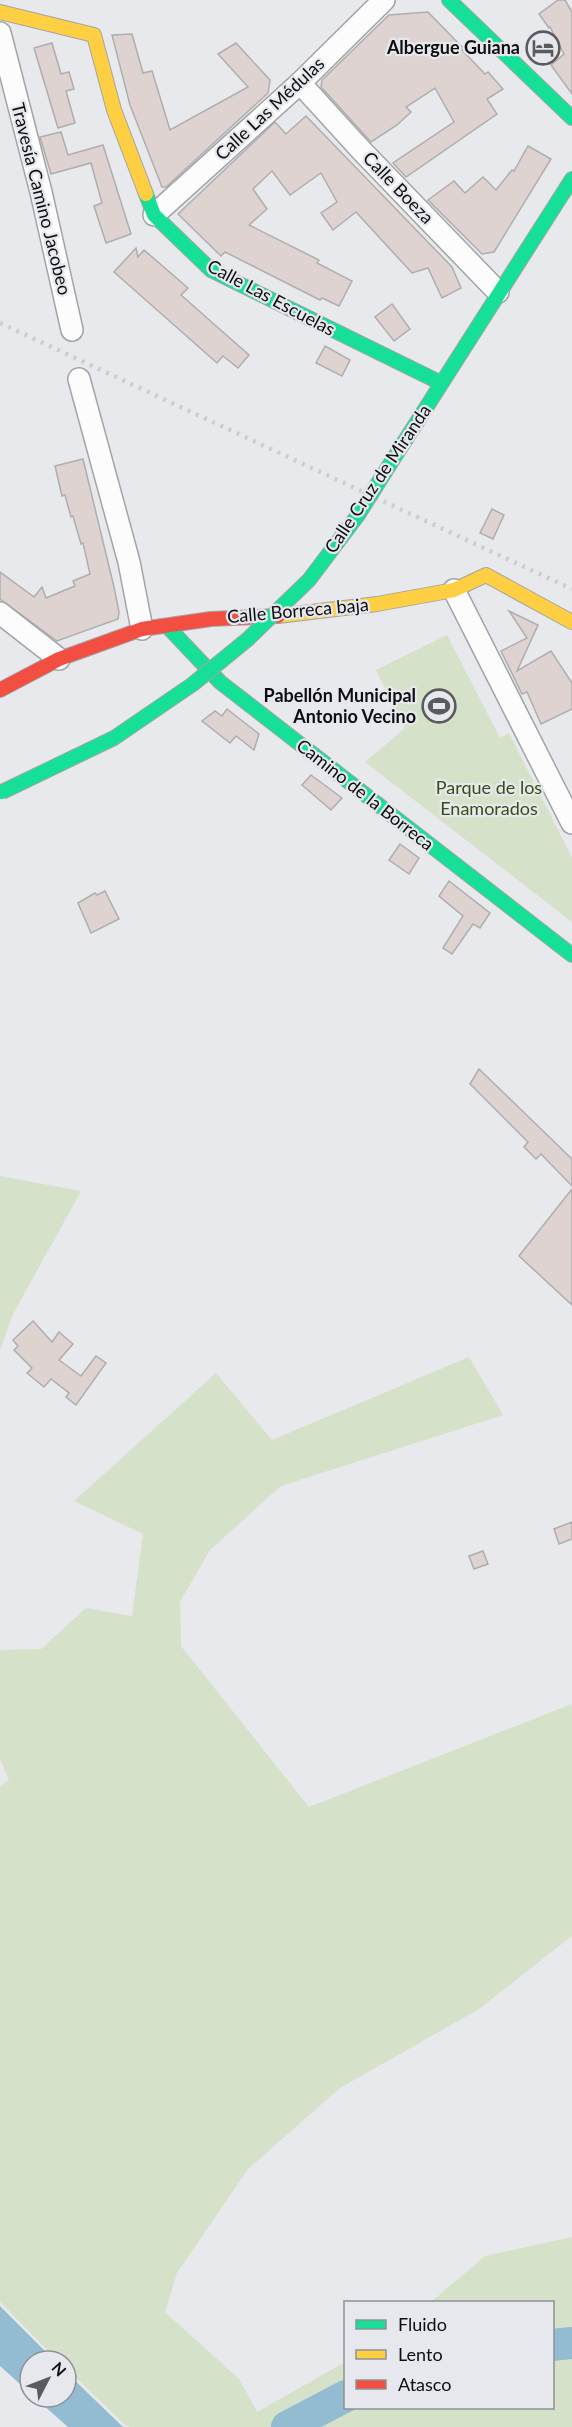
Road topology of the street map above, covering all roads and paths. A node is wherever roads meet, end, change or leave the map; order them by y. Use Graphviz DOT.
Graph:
graph roads {
  1 [pos="384,0"];
  2 [pos="449,0"];
  3 [pos="0,12"];
  4 [pos="0,33"];
  5 [pos="300,83"];
  6 [pos="571,116"];
  7 [pos="572,179"];
  8 [pos="154,215"];
  9 [pos="498,292"];
  10 [pos="72,330"];
  11 [pos="79,379"];
  12 [pos="441,382"];
  13 [pos="454,590"];
  14 [pos="0,613"];
  15 [pos="572,622"];
  16 [pos="167,626"];
  17 [pos="142,629"];
  18 [pos="59,659"];
  19 [pos="0,690"];
  20 [pos="1,793"];
  21 [pos="572,823"];
  22 [pos="572,954"];
  1 -- 5 [label="street, Calle Las Médulas"];
  2 -- 6 [label="street"];
  3 -- 8 [label="street, Calle Las Escuelas"];
  4 -- 10 [label="street, Travesía Camino Jacobeo"];
  5 -- 8 [label="street, Calle Las Médulas"];
  5 -- 9 [label="street, Calle Boeza"];
  7 -- 9 [label="street, Calle Cruz de Miranda"];
  8 -- 12 [label="street, Calle Las Escuelas"];
  9 -- 12 [label="street, Calle Cruz de Miranda"];
  11 -- 17 [label="street"];
  12 -- 20 [label="street, Calle Cruz de Miranda, bridge"];
  13 -- 15 [label="street, Calle Borreca baja"];
  13 -- 16 [label="street, Calle Borreca baja"];
  13 -- 21 [label="street"];
  14 -- 18 [label="street"];
  16 -- 17 [label="street, Calle Borreca baja"];
  16 -- 22 [label="street, Camino de la Borreca"];
  17 -- 18 [label="street, Calle Borreca baja"];
  18 -- 19 [label="street, Calle Borreca baja"];
}
